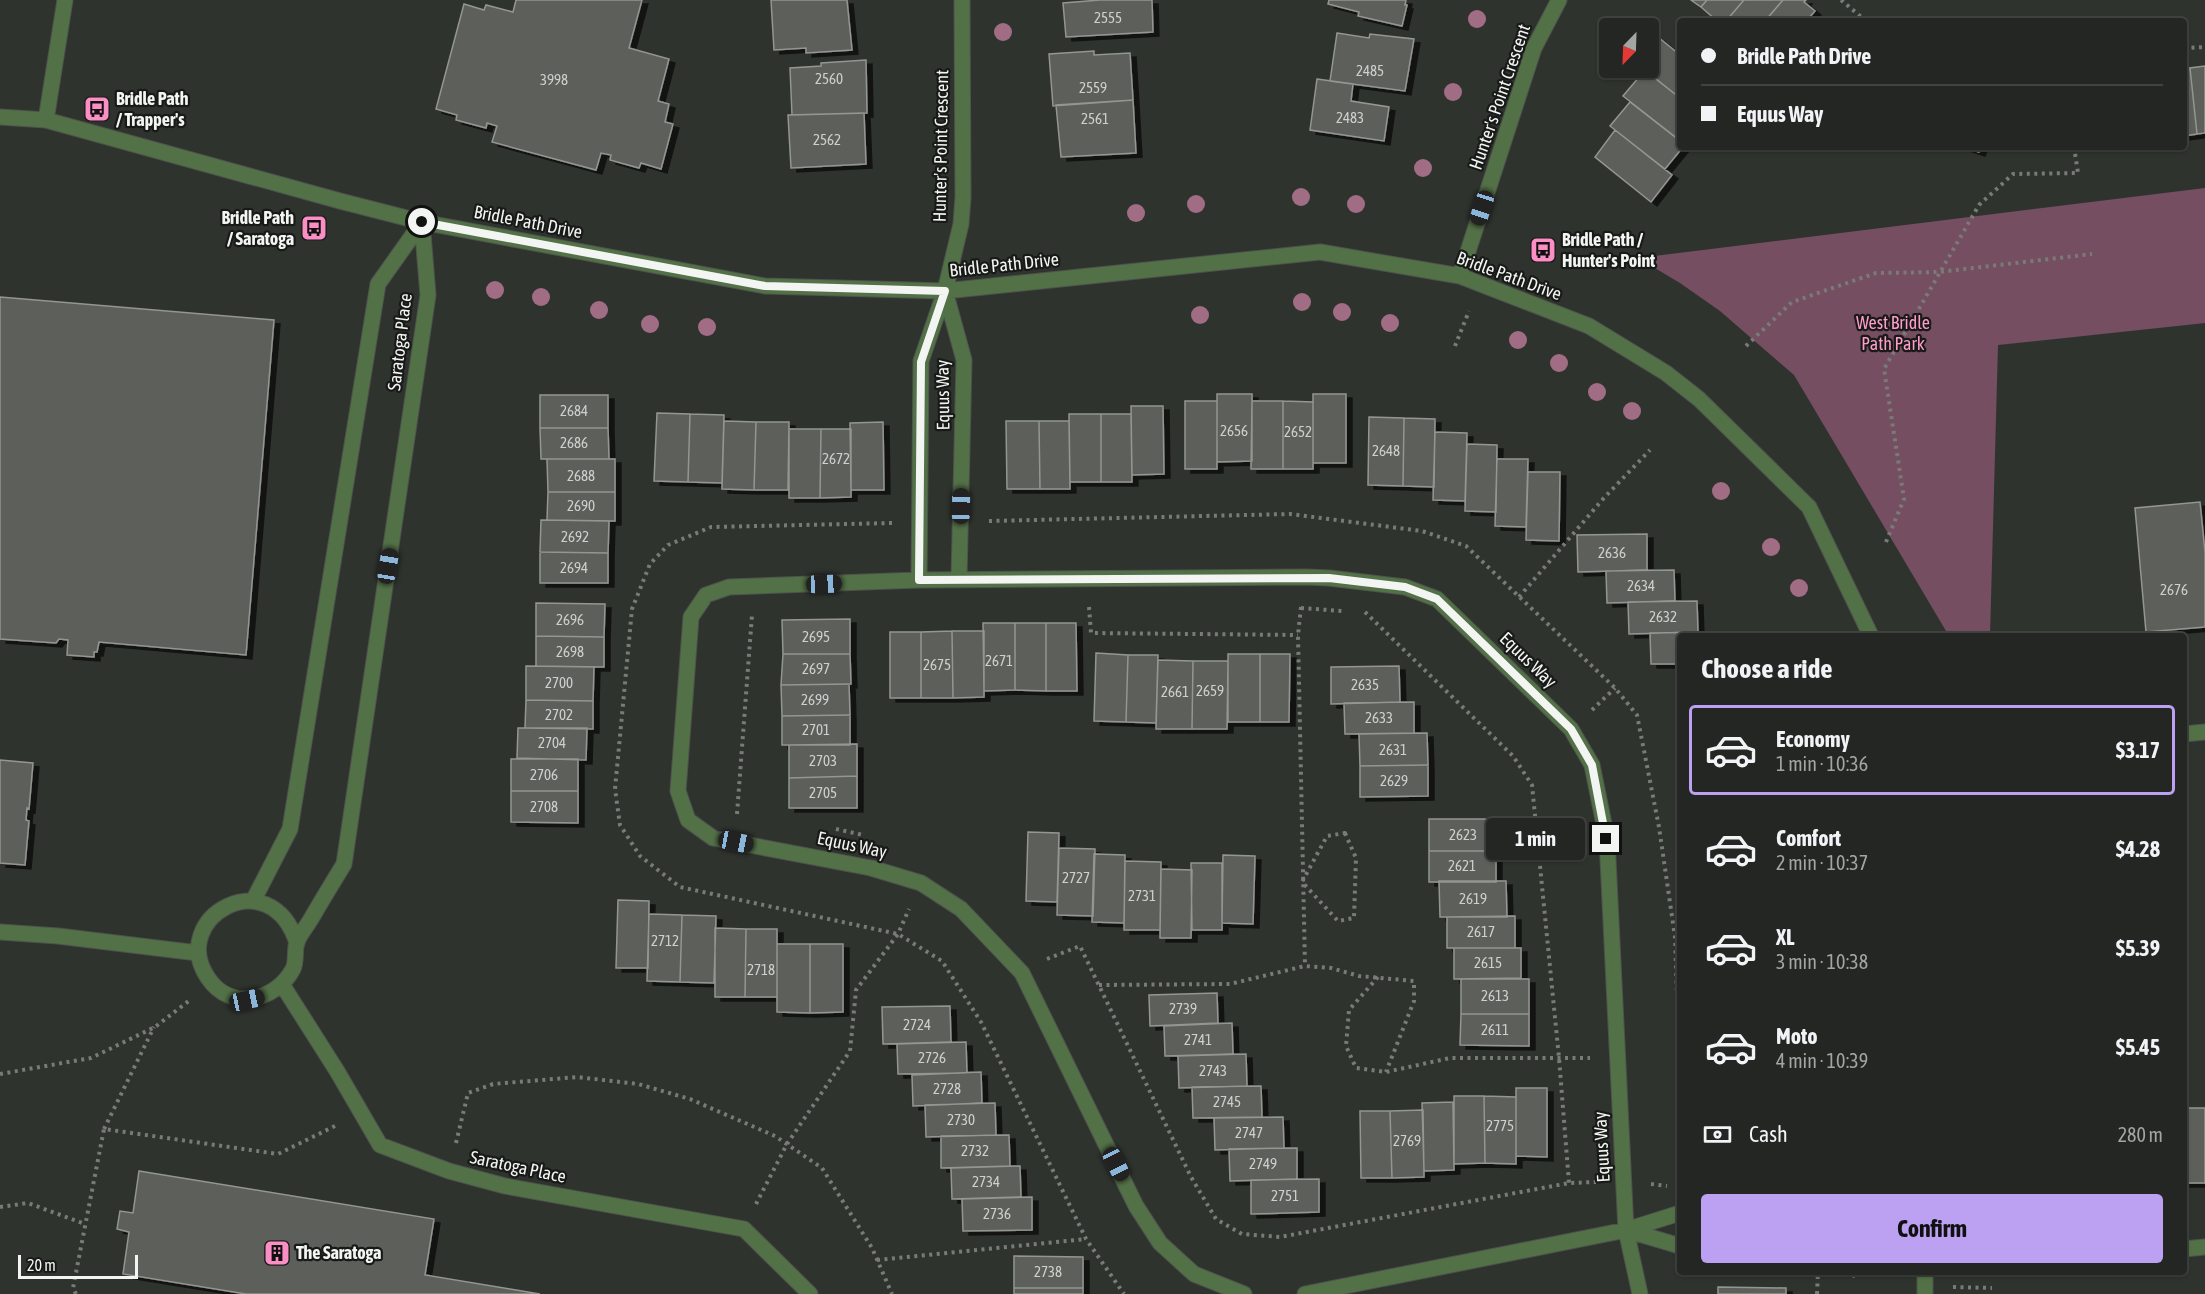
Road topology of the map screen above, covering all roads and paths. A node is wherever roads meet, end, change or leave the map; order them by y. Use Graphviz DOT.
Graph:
graph roads {
  1 [pos="65,0"];
  2 [pos="962,0"];
  3 [pos="1559,0"];
  4 [pos="1840,0"];
  5 [pos="1862,18"];
  6 [pos="2205,47"];
  7 [pos="2187,48"];
  8 [pos="0,117"];
  9 [pos="46,120"];
  10 [pos="2074,150"];
  11 [pos="422,222"];
  12 [pos="2092,254"];
  13 [pos="1939,272"];
  14 [pos="1460,276"];
  15 [pos="1479,284"];
  16 [pos="945,291"];
  17 [pos="1455,346"];
  18 [pos="1746,346"];
  19 [pos="1650,450"];
  20 [pos="961,529"];
  21 [pos="920,531"];
  22 [pos="1886,542"];
  23 [pos="1307,577"];
  24 [pos="959,579"];
  25 [pos="919,580"];
  26 [pos="1519,597"];
  27 [pos="1089,602"];
  28 [pos="1301,608"];
  29 [pos="1345,611"];
  30 [pos="1356,612"];
  31 [pos="752,613"];
  32 [pos="1870,633"];
  33 [pos="1298,635"];
  34 [pos="2205,732"];
  35 [pos="2187,735"];
  36 [pos="748,816"];
  37 [pos="831,829"];
  38 [pos="864,835"];
  39 [pos="1302,882"];
  40 [pos="921,883"];
  41 [pos="253,901"];
  42 [pos="0,932"];
  43 [pos="898,934"];
  44 [pos="297,943"];
  45 [pos="1040,952"];
  46 [pos="198,953"];
  47 [pos="1305,966"];
  48 [pos="1379,977"];
  49 [pos="212,984"];
  50 [pos="1099,985"];
  51 [pos="283,986"];
  52 [pos="1677,997"];
  53 [pos="155,1027"];
  54 [pos="1559,1058"];
  55 [pos="1617,1058"];
  56 [pos="1386,1072"];
  57 [pos="0,1074"];
  58 [pos="362,1113"];
  59 [pos="104,1129"];
  60 [pos="787,1144"];
  61 [pos="449,1171"];
  62 [pos="1624,1181"];
  63 [pos="1569,1183"];
  64 [pos="1669,1186"];
  65 [pos="0,1207"];
  66 [pos="1677,1214"];
  67 [pos="85,1224"];
  68 [pos="744,1229"];
  69 [pos="1626,1230"];
  70 [pos="1086,1239"];
  71 [pos="1677,1245"];
  72 [pos="2205,1247"];
  73 [pos="2187,1249"];
  74 [pos="877,1260"];
  75 [pos="1818,1275"];
  76 [pos="1850,1275"];
  77 [pos="1856,1276"];
  78 [pos="1925,1284"];
  79 [pos="1992,1287"];
  80 [pos="76,1294"];
  81 [pos="810,1294"];
  82 [pos="892,1294"];
  83 [pos="1124,1294"];
  84 [pos="1244,1294"];
  85 [pos="1305,1294"];
  86 [pos="1640,1294"];
  87 [pos="1817,1294"];
  1 -- 9 [label="street"];
  2 -- 16 [label="street, Hunter's Point Crescent"];
  3 -- 14 [label="street, Hunter's Point Crescent"];
  4 -- 5 [label="path"];
  6 -- 7 [label="path"];
  8 -- 9 [label="street, Bridle Path Drive"];
  9 -- 11 [label="street, Bridle Path Drive"];
  10 -- 13 [label="path"];
  11 -- 16 [label="street, Bridle Path Drive"];
  11 -- 41 [label="street, Saratoga Place"];
  11 -- 44 [label="street, Saratoga Place"];
  12 -- 13 [label="path"];
  13 -- 18 [label="path"];
  13 -- 22 [label="path"];
  14 -- 15 [label="street, Bridle Path Drive"];
  14 -- 16 [label="street, Bridle Path Drive"];
  15 -- 17 [label="path"];
  15 -- 32 [label="street, Bridle Path Drive"];
  16 -- 20 [label="street, Equus Way"];
  16 -- 21 [label="street, Equus Way"];
  19 -- 26 [label="path"];
  20 -- 24 [label="street, Equus Way"];
  20 -- 26 [label="path"];
  21 -- 25 [label="street, Equus Way"];
  21 -- 43 [label="path"];
  23 -- 24 [label="street, Equus Way"];
  23 -- 28 [label="path"];
  23 -- 55 [label="street, Equus Way"];
  24 -- 25 [label="street, Equus Way"];
  25 -- 40 [label="street, Equus Way"];
  26 -- 52 [label="path"];
  27 -- 33 [label="path"];
  28 -- 29 [label="path"];
  28 -- 33 [label="path"];
  30 -- 54 [label="path"];
  31 -- 36 [label="path"];
  33 -- 39 [label="path"];
  34 -- 35 [label="street"];
  37 -- 38 [label="path"];
  39 -- 39 [label="path"];
  39 -- 47 [label="path"];
  40 -- 43 [label="path"];
  40 -- 84 [label="street, Equus Way"];
  41 -- 44 [label="street"];
  41 -- 46 [label="street"];
  42 -- 46 [label="street"];
  43 -- 60 [label="path"];
  43 -- 70 [label="path"];
  44 -- 51 [label="street"];
  45 -- 50 [label="path"];
  46 -- 49 [label="street"];
  47 -- 48 [label="path"];
  47 -- 50 [label="path"];
  48 -- 56 [label="path"];
  48 -- 56 [label="path"];
  49 -- 51 [label="street"];
  49 -- 53 [label="path"];
  50 -- 63 [label="path"];
  51 -- 58 [label="street, Saratoga Place"];
  53 -- 57 [label="path"];
  53 -- 59 [label="path"];
  54 -- 55 [label="path"];
  54 -- 56 [label="path"];
  54 -- 63 [label="path"];
  55 -- 62 [label="street, Equus Way"];
  58 -- 59 [label="path"];
  58 -- 61 [label="street, Saratoga Place"];
  59 -- 67 [label="path"];
  60 -- 61 [label="path"];
  60 -- 68 [label="path"];
  60 -- 74 [label="path"];
  61 -- 68 [label="street, Saratoga Place"];
  62 -- 63 [label="path"];
  62 -- 64 [label="path"];
  62 -- 69 [label="street, Equus Way"];
  65 -- 67 [label="path"];
  66 -- 69 [label="street"];
  67 -- 80 [label="path"];
  68 -- 81 [label="street"];
  69 -- 71 [label="street"];
  69 -- 85 [label="street"];
  69 -- 86 [label="street, Equus Way"];
  70 -- 74 [label="path"];
  70 -- 83 [label="path"];
  72 -- 73 [label="street"];
  74 -- 82 [label="path"];
  75 -- 87 [label="path"];
  76 -- 77 [label="path"];
  78 -- 79 [label="path"];
}
